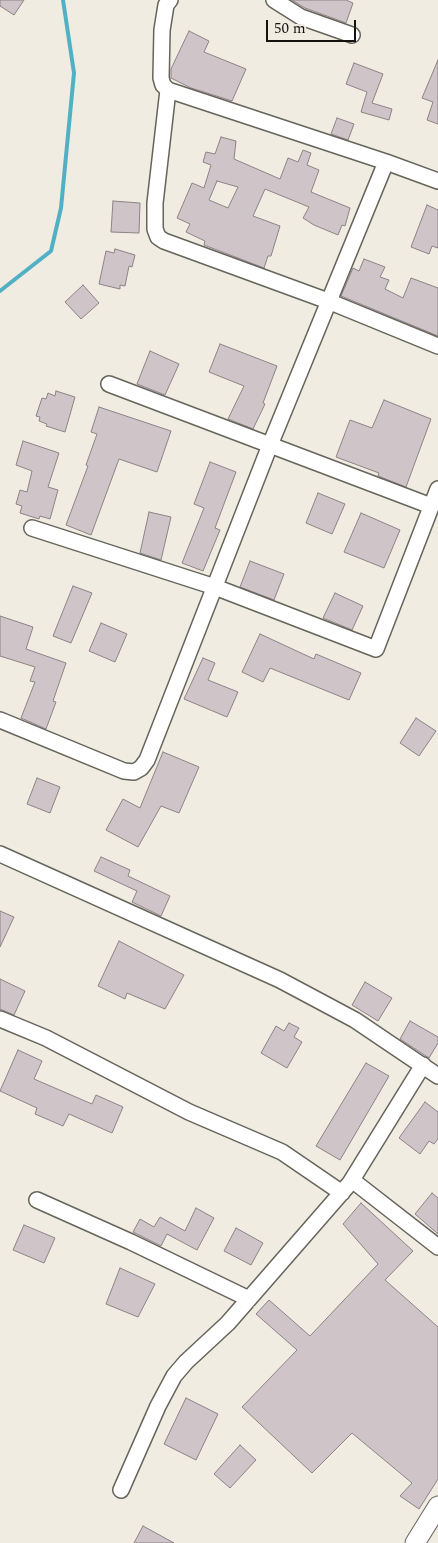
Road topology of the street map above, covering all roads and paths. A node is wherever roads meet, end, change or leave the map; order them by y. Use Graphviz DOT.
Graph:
graph roads {
  1 [pos="170,0"];
  2 [pos="274,0"];
  3 [pos="352,35"];
  4 [pos="168,90"];
  5 [pos="386,162"];
  6 [pos="438,182"];
  7 [pos="328,301"];
  8 [pos="438,346"];
  9 [pos="109,384"];
  10 [pos="270,445"];
  11 [pos="438,489"];
  12 [pos="431,506"];
  13 [pos="32,528"];
  14 [pos="215,587"];
  15 [pos="0,720"];
  16 [pos="0,854"];
  17 [pos="0,1019"];
  18 [pos="423,1065"];
  19 [pos="438,1076"];
  20 [pos="352,1180"];
  21 [pos="342,1193"];
  22 [pos="37,1200"];
  23 [pos="438,1247"];
  24 [pos="250,1299"];
  25 [pos="121,1490"];
  26 [pos="438,1506"];
  27 [pos="415,1543"];
  1 -- 4 [label="street"];
  2 -- 3 [label="street"];
  4 -- 5 [label="street"];
  4 -- 7 [label="street"];
  5 -- 6 [label="street"];
  5 -- 7 [label="street"];
  7 -- 8 [label="street"];
  7 -- 10 [label="street"];
  9 -- 10 [label="street"];
  10 -- 12 [label="street"];
  10 -- 14 [label="street"];
  11 -- 12 [label="street"];
  12 -- 14 [label="street"];
  13 -- 14 [label="street"];
  14 -- 15 [label="street"];
  16 -- 18 [label="street"];
  17 -- 21 [label="street"];
  18 -- 19 [label="street"];
  18 -- 20 [label="street"];
  20 -- 21 [label="street"];
  20 -- 23 [label="street"];
  21 -- 24 [label="street"];
  22 -- 24 [label="street"];
  24 -- 25 [label="street"];
  26 -- 27 [label="main road"];
}
